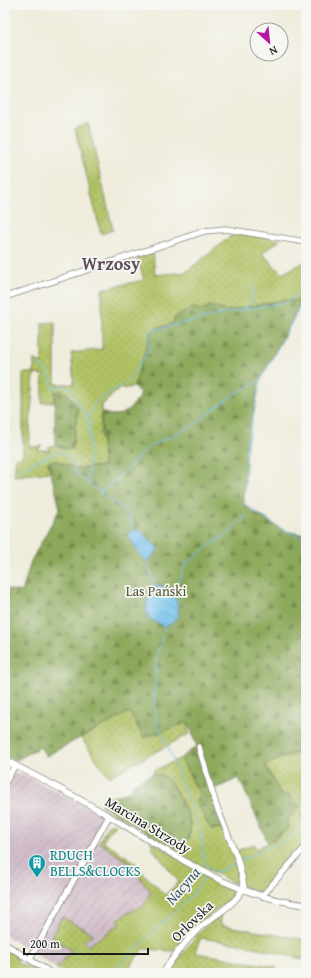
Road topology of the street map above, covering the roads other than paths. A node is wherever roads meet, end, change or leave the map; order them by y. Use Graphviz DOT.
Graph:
graph roads {
  1 [pos="306,242"];
  2 [pos="5,297"];
  3 [pos="199,747"];
  4 [pos="5,760"];
  5 [pos="15,765"];
  6 [pos="5,783"];
  7 [pos="109,816"];
  8 [pos="306,846"];
  9 [pos="242,891"];
  10 [pos="262,896"];
  11 [pos="306,905"];
  12 [pos="5,944"];
  13 [pos="30,959"];
  14 [pos="51,973"];
  15 [pos="163,973"];
  1 -- 2 [label="street"];
  3 -- 9 [label="street"];
  4 -- 5 [label="street, Marcina Strzody"];
  5 -- 6 [label="street"];
  5 -- 7 [label="street, Marcina Strzody"];
  7 -- 9 [label="street, Marcina Strzody"];
  7 -- 13 [label="street"];
  8 -- 10 [label="street"];
  9 -- 10 [label="street, Marcina Strzody"];
  9 -- 15 [label="street, Orlovska"];
  10 -- 11 [label="street, Marcina Strzody"];
  12 -- 13 [label="street"];
  13 -- 14 [label="street"];
}
